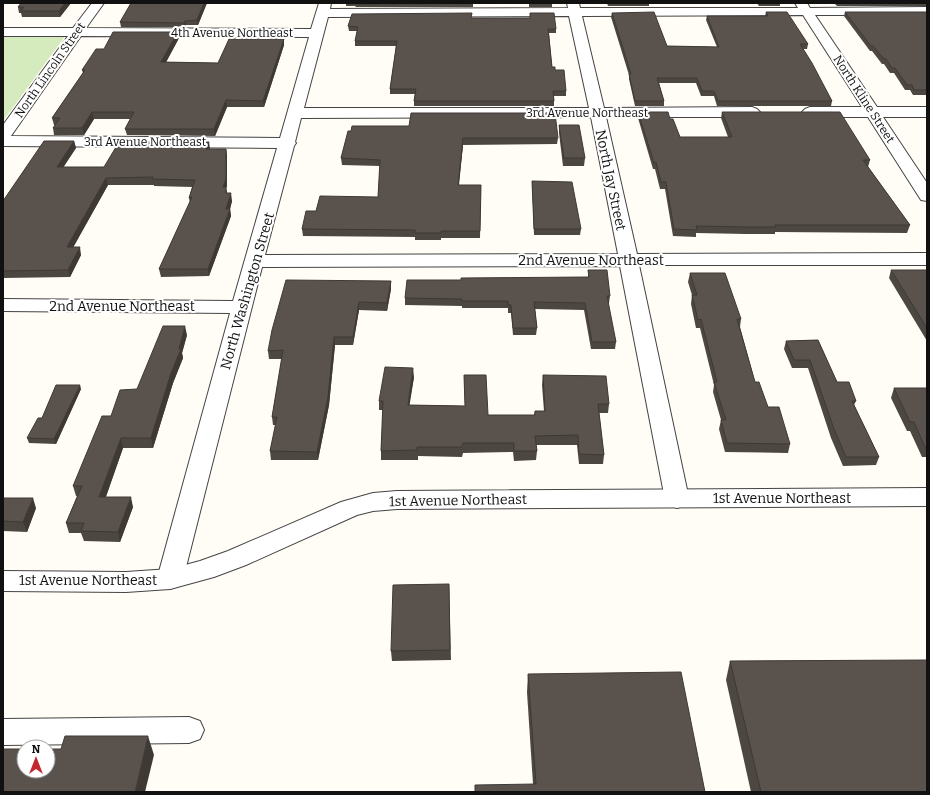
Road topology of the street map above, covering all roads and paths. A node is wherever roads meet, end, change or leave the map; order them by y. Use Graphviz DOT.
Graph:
graph roads {
  1 [pos="98,3"];
  2 [pos="803,7"];
  3 [pos="324,8"];
  4 [pos="574,8"];
  5 [pos="927,11"];
  6 [pos="3,32"];
  7 [pos="77,32"];
  8 [pos="316,33"];
  9 [pos="764,112"];
  10 [pos="795,112"];
  11 [pos="872,112"];
  12 [pos="927,112"];
  13 [pos="295,113"];
  14 [pos="597,113"];
  15 [pos="3,136"];
  16 [pos="3,141"];
  17 [pos="288,143"];
  18 [pos="927,196"];
  19 [pos="627,259"];
  20 [pos="927,259"];
  21 [pos="254,262"];
  22 [pos="3,305"];
  23 [pos="242,307"];
  24 [pos="927,497"];
  25 [pos="678,499"];
  26 [pos="170,579"];
  27 [pos="3,581"];
  28 [pos="189,730"];
  29 [pos="3,732"];
  1 -- 7 [label="street, North Lincoln Street"];
  2 -- 4 [label="street"];
  2 -- 5 [label="street"];
  2 -- 11 [label="street, North Kline Street"];
  3 -- 4 [label="street"];
  3 -- 8 [label="street, North Washington Street"];
  4 -- 14 [label="street, North Jay Street"];
  6 -- 7 [label="street, 4th Avenue Northeast"];
  7 -- 8 [label="street, 4th Avenue Northeast"];
  7 -- 15 [label="street, North Lincoln Street"];
  8 -- 13 [label="street, North Washington Street"];
  9 -- 14 [label="street, 3rd Avenue Northeast"];
  10 -- 11 [label="street"];
  11 -- 12 [label="street"];
  11 -- 18 [label="street, North Kline Street"];
  13 -- 14 [label="street, 3rd Avenue Northeast"];
  13 -- 17 [label="street, North Washington Street"];
  14 -- 19 [label="street, North Jay Street"];
  16 -- 17 [label="street, 3rd Avenue Northeast"];
  17 -- 21 [label="street, North Washington Street"];
  19 -- 20 [label="street, 2nd Avenue Northeast"];
  19 -- 21 [label="street, 2nd Avenue Northeast"];
  19 -- 25 [label="street, North Jay Street"];
  21 -- 23 [label="street, North Washington Street"];
  22 -- 23 [label="street, 2nd Avenue Northeast"];
  23 -- 26 [label="street, North Washington Street"];
  24 -- 25 [label="street, 1st Avenue Northeast"];
  25 -- 26 [label="street, 1st Avenue Northeast"];
  26 -- 27 [label="street, 1st Avenue Northeast"];
  28 -- 29 [label="street"];
}
